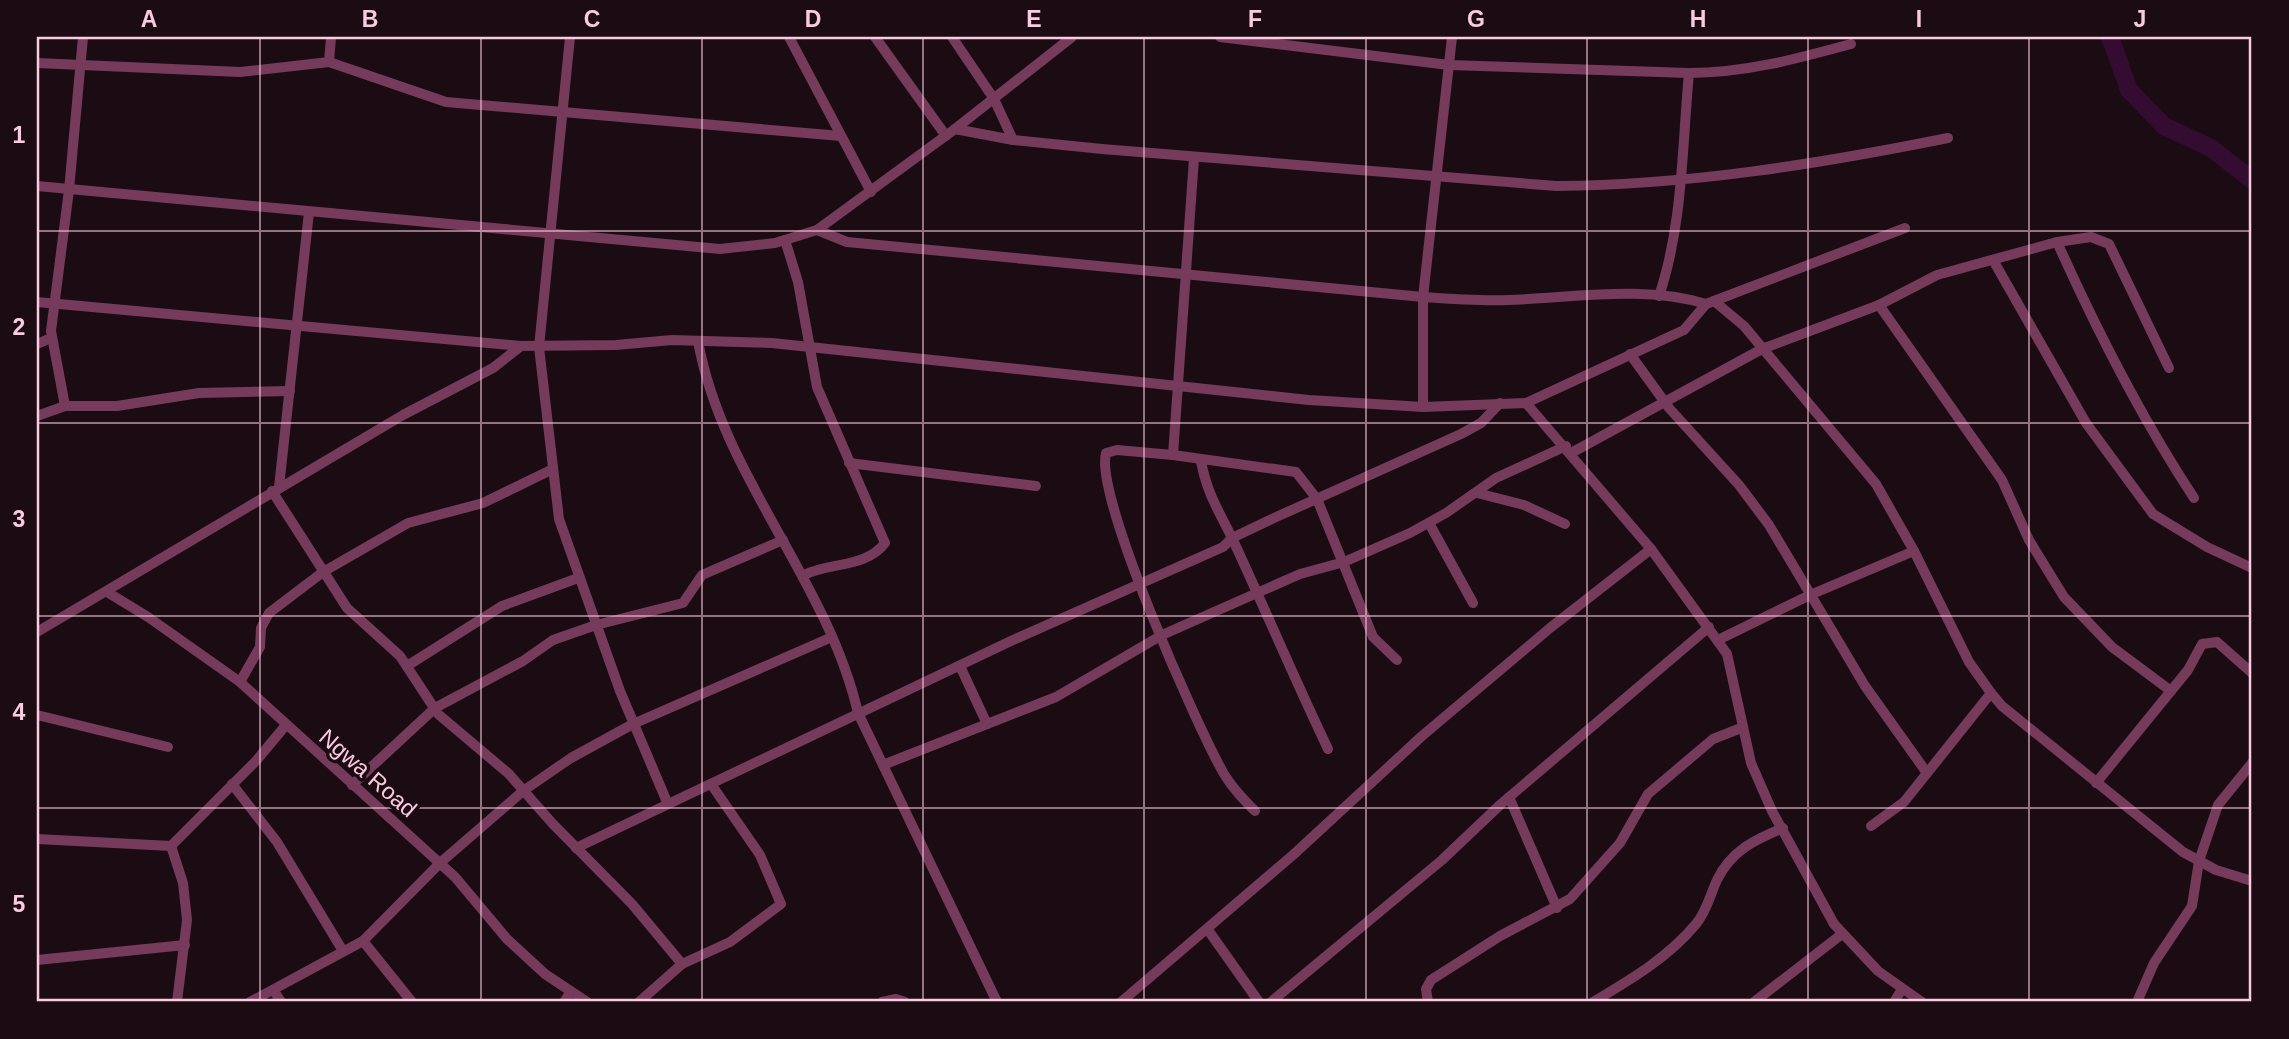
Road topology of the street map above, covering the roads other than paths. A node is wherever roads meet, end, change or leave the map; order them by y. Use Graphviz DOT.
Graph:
graph roads {
  1 [pos="83,37"];
  2 [pos="331,37"];
  3 [pos="570,37"];
  4 [pos="789,37"];
  5 [pos="874,37"];
  6 [pos="952,37"];
  7 [pos="1069,37"];
  8 [pos="1220,37"];
  9 [pos="1452,37"];
  10 [pos="1850,44"];
  11 [pos="329,62"];
  12 [pos="37,64"];
  13 [pos="1449,65"];
  14 [pos="79,67"];
  15 [pos="1689,73"];
  16 [pos="994,99"];
  17 [pos="564,112"];
  18 [pos="951,132"];
  19 [pos="841,136"];
  20 [pos="1948,138"];
  21 [pos="1013,139"];
  22 [pos="1194,158"];
  23 [pos="1436,178"];
  24 [pos="1678,180"];
  25 [pos="37,186"];
  26 [pos="69,190"];
  27 [pos="871,192"];
  28 [pos="309,212"];
  29 [pos="1905,229"];
  30 [pos="817,230"];
  31 [pos="550,234"];
  32 [pos="785,240"];
  33 [pos="2057,242"];
  34 [pos="1993,260"];
  35 [pos="1185,272"];
  36 [pos="1658,296"];
  37 [pos="1423,297"];
  38 [pos="37,302"];
  39 [pos="1710,302"];
  40 [pos="55,304"];
  41 [pos="1879,305"];
  42 [pos="296,327"];
  43 [pos="51,338"];
  44 [pos="698,341"];
  45 [pos="37,344"];
  46 [pos="521,346"];
  47 [pos="810,346"];
  48 [pos="539,347"];
  49 [pos="1762,349"];
  50 [pos="1630,354"];
  51 [pos="2169,368"];
  52 [pos="1178,386"];
  53 [pos="290,391"];
  54 [pos="1664,401"];
  55 [pos="1526,402"];
  56 [pos="1500,403"];
  57 [pos="65,406"];
  58 [pos="1423,407"];
  59 [pos="37,416"];
  60 [pos="1569,449"];
  61 [pos="1172,455"];
  62 [pos="1201,461"];
  63 [pos="849,463"];
  64 [pos="553,469"];
  65 [pos="1036,486"];
  66 [pos="275,489"];
  67 [pos="1477,493"];
  68 [pos="2194,498"];
  69 [pos="1317,499"];
  70 [pos="1429,523"];
  71 [pos="1565,524"];
  72 [pos="1232,538"];
  73 [pos="783,540"];
  74 [pos="1651,549"];
  75 [pos="1914,551"];
  76 [pos="1344,562"];
  77 [pos="2252,568"];
  78 [pos="323,572"];
  79 [pos="804,575"];
  80 [pos="578,578"];
  81 [pos="1142,585"];
  82 [pos="107,592"];
  83 [pos="1255,594"];
  84 [pos="1810,595"];
  85 [pos="1473,603"];
  86 [pos="596,625"];
  87 [pos="1709,626"];
  88 [pos="37,632"];
  89 [pos="1161,635"];
  90 [pos="832,637"];
  91 [pos="1718,640"];
  92 [pos="1397,660"];
  93 [pos="407,666"];
  94 [pos="960,666"];
  95 [pos="2252,673"];
  96 [pos="240,681"];
  97 [pos="2171,691"];
  98 [pos="1991,693"];
  99 [pos="435,708"];
  100 [pos="858,713"];
  101 [pos="37,715"];
  102 [pos="632,724"];
  103 [pos="987,724"];
  104 [pos="286,725"];
  105 [pos="1741,728"];
  106 [pos="168,747"];
  107 [pos="1328,749"];
  108 [pos="2252,764"];
  109 [pos="883,765"];
  110 [pos="1927,773"];
  111 [pos="2096,783"];
  112 [pos="232,784"];
  113 [pos="711,784"];
  114 [pos="352,785"];
  115 [pos="523,791"];
  116 [pos="1509,797"];
  117 [pos="667,802"];
  118 [pos="1255,811"];
  119 [pos="1871,826"];
  120 [pos="1783,828"];
  121 [pos="37,839"];
  122 [pos="171,845"];
  123 [pos="576,848"];
  124 [pos="2199,861"];
  125 [pos="440,863"];
  126 [pos="2252,881"];
  127 [pos="1557,908"];
  128 [pos="1208,930"];
  129 [pos="1842,934"];
  130 [pos="363,941"];
  131 [pos="185,945"];
  132 [pos="342,951"];
  133 [pos="37,960"];
  134 [pos="682,964"];
  135 [pos="1902,989"];
  136 [pos="274,991"];
  137 [pos="567,998"];
  138 [pos="406,1000"];
  139 [pos="177,1002"];
  140 [pos="250,1002"];
  141 [pos="281,1002"];
  142 [pos="587,1002"];
  143 [pos="639,1002"];
  144 [pos="882,1002"];
  145 [pos="905,1002"];
  146 [pos="997,1002"];
  147 [pos="1121,1002"];
  148 [pos="1259,1002"];
  149 [pos="1271,1002"];
  150 [pos="1428,1002"];
  151 [pos="1593,1002"];
  152 [pos="1754,1002"];
  153 [pos="1895,1002"];
  154 [pos="1922,1002"];
  155 [pos="2137,1002"];
  1 -- 14 [label="street"];
  2 -- 11 [label="street"];
  3 -- 17 [label="street"];
  4 -- 19 [label="street"];
  5 -- 18 [label="street"];
  6 -- 16 [label="street"];
  7 -- 16 [label="street"];
  8 -- 13 [label="street"];
  9 -- 13 [label="street"];
  10 -- 15 [label="street"];
  11 -- 14 [label="street"];
  11 -- 17 [label="street"];
  12 -- 14 [label="street"];
  13 -- 15 [label="street"];
  13 -- 23 [label="street"];
  14 -- 26 [label="street"];
  15 -- 24 [label="street"];
  16 -- 18 [label="street"];
  16 -- 21 [label="street"];
  17 -- 19 [label="street"];
  17 -- 31 [label="street"];
  18 -- 21 [label="street"];
  18 -- 27 [label="street"];
  19 -- 27 [label="street"];
  20 -- 24 [label="street"];
  21 -- 22 [label="street"];
  22 -- 23 [label="street"];
  22 -- 35 [label="street"];
  23 -- 24 [label="street"];
  23 -- 37 [label="street"];
  24 -- 36 [label="street"];
  25 -- 26 [label="street"];
  26 -- 28 [label="street"];
  26 -- 40 [label="street"];
  27 -- 30 [label="street"];
  28 -- 31 [label="street"];
  28 -- 42 [label="street"];
  29 -- 39 [label="street"];
  30 -- 32 [label="street"];
  30 -- 35 [label="street"];
  31 -- 32 [label="street"];
  31 -- 48 [label="street"];
  32 -- 47 [label="street"];
  33 -- 34 [label="street"];
  33 -- 51 [label="street"];
  33 -- 68 [label="street"];
  34 -- 41 [label="street"];
  34 -- 77 [label="street"];
  35 -- 37 [label="street"];
  35 -- 52 [label="street"];
  36 -- 37 [label="street"];
  36 -- 39 [label="street"];
  37 -- 58 [label="street"];
  38 -- 40 [label="street"];
  39 -- 49 [label="street"];
  39 -- 50 [label="street"];
  40 -- 42 [label="street"];
  40 -- 43 [label="street"];
  41 -- 49 [label="street"];
  41 -- 97 [label="street"];
  42 -- 46 [label="street"];
  42 -- 53 [label="street"];
  43 -- 45 [label="street"];
  43 -- 57 [label="street"];
  44 -- 47 [label="street"];
  44 -- 48 [label="street"];
  44 -- 73 [label="street"];
  46 -- 48 [label="street"];
  46 -- 66 [label="street"];
  47 -- 52 [label="street"];
  47 -- 63 [label="street"];
  48 -- 64 [label="street"];
  49 -- 54 [label="street"];
  49 -- 75 [label="street"];
  50 -- 54 [label="street"];
  50 -- 55 [label="street"];
  52 -- 58 [label="street"];
  52 -- 61 [label="street"];
  53 -- 57 [label="street"];
  53 -- 66 [label="street"];
  54 -- 60 [label="street"];
  54 -- 84 [label="street"];
  55 -- 56 [label="street"];
  55 -- 60 [label="street"];
  56 -- 58 [label="street"];
  56 -- 69 [label="street"];
  57 -- 59 [label="street"];
  60 -- 67 [label="street"];
  60 -- 74 [label="street"];
  61 -- 62 [label="street"];
  61 -- 81 [label="street"];
  62 -- 69 [label="street"];
  62 -- 72 [label="street"];
  63 -- 65 [label="street"];
  63 -- 79 [label="street"];
  64 -- 78 [label="street"];
  64 -- 80 [label="street"];
  66 -- 78 [label="street"];
  66 -- 82 [label="street"];
  67 -- 70 [label="street"];
  67 -- 71 [label="street"];
  69 -- 72 [label="street"];
  69 -- 76 [label="street"];
  70 -- 76 [label="street"];
  70 -- 85 [label="street"];
  72 -- 81 [label="street"];
  72 -- 83 [label="street"];
  73 -- 79 [label="street"];
  73 -- 86 [label="street"];
  74 -- 87 [label="street"];
  74 -- 128 [label="street"];
  75 -- 84 [label="street"];
  75 -- 98 [label="street"];
  76 -- 83 [label="street"];
  76 -- 92 [label="street"];
  78 -- 93 [label="street"];
  78 -- 96 [label="street"];
  79 -- 90 [label="street"];
  80 -- 86 [label="street"];
  80 -- 93 [label="street"];
  81 -- 89 [label="street"];
  81 -- 94 [label="street"];
  82 -- 88 [label="street"];
  82 -- 96 [label="street, Ngwa Road"];
  83 -- 89 [label="street"];
  83 -- 107 [label="street"];
  84 -- 91 [label="street"];
  84 -- 110 [label="street"];
  86 -- 99 [label="street"];
  86 -- 102 [label="street"];
  87 -- 91 [label="street"];
  87 -- 116 [label="street"];
  89 -- 103 [label="street"];
  89 -- 118 [label="street"];
  90 -- 100 [label="street"];
  90 -- 102 [label="street"];
  91 -- 105 [label="street"];
  93 -- 99 [label="street"];
  94 -- 100 [label="street"];
  94 -- 103 [label="street"];
  95 -- 97 [label="street"];
  96 -- 104 [label="street, Ngwa Road"];
  97 -- 111 [label="street"];
  98 -- 110 [label="street"];
  98 -- 111 [label="street"];
  99 -- 114 [label="street"];
  99 -- 115 [label="street"];
  100 -- 109 [label="street"];
  100 -- 113 [label="street"];
  101 -- 106 [label="street"];
  102 -- 115 [label="street"];
  102 -- 117 [label="street"];
  103 -- 109 [label="street"];
  104 -- 112 [label="street"];
  104 -- 114 [label="street, Ngwa Road"];
  105 -- 120 [label="street"];
  105 -- 127 [label="street"];
  108 -- 124 [label="street"];
  109 -- 146 [label="street"];
  110 -- 119 [label="street"];
  111 -- 124 [label="street"];
  112 -- 122 [label="street"];
  112 -- 132 [label="street"];
  113 -- 117 [label="street"];
  113 -- 134 [label="street"];
  114 -- 125 [label="street, Ngwa Road"];
  115 -- 123 [label="street"];
  115 -- 125 [label="street"];
  116 -- 127 [label="street"];
  116 -- 149 [label="street"];
  117 -- 123 [label="street"];
  120 -- 129 [label="street"];
  120 -- 151 [label="street"];
  121 -- 122 [label="street"];
  122 -- 131 [label="street"];
  123 -- 134 [label="street"];
  124 -- 126 [label="street"];
  124 -- 155 [label="street"];
  125 -- 130 [label="street"];
  125 -- 137 [label="street, Ngwa Road"];
  127 -- 150 [label="street"];
  128 -- 147 [label="street"];
  128 -- 148 [label="street"];
  129 -- 135 [label="street"];
  129 -- 152 [label="street"];
  130 -- 132 [label="street"];
  130 -- 138 [label="street"];
  131 -- 133 [label="street"];
  131 -- 139 [label="street"];
  132 -- 136 [label="street"];
  134 -- 143 [label="street"];
  135 -- 153 [label="street"];
  135 -- 154 [label="street"];
  136 -- 140 [label="street"];
  136 -- 141 [label="street"];
  137 -- 142 [label="street, Ngwa Road"];
  144 -- 145 [label="street"];
}
